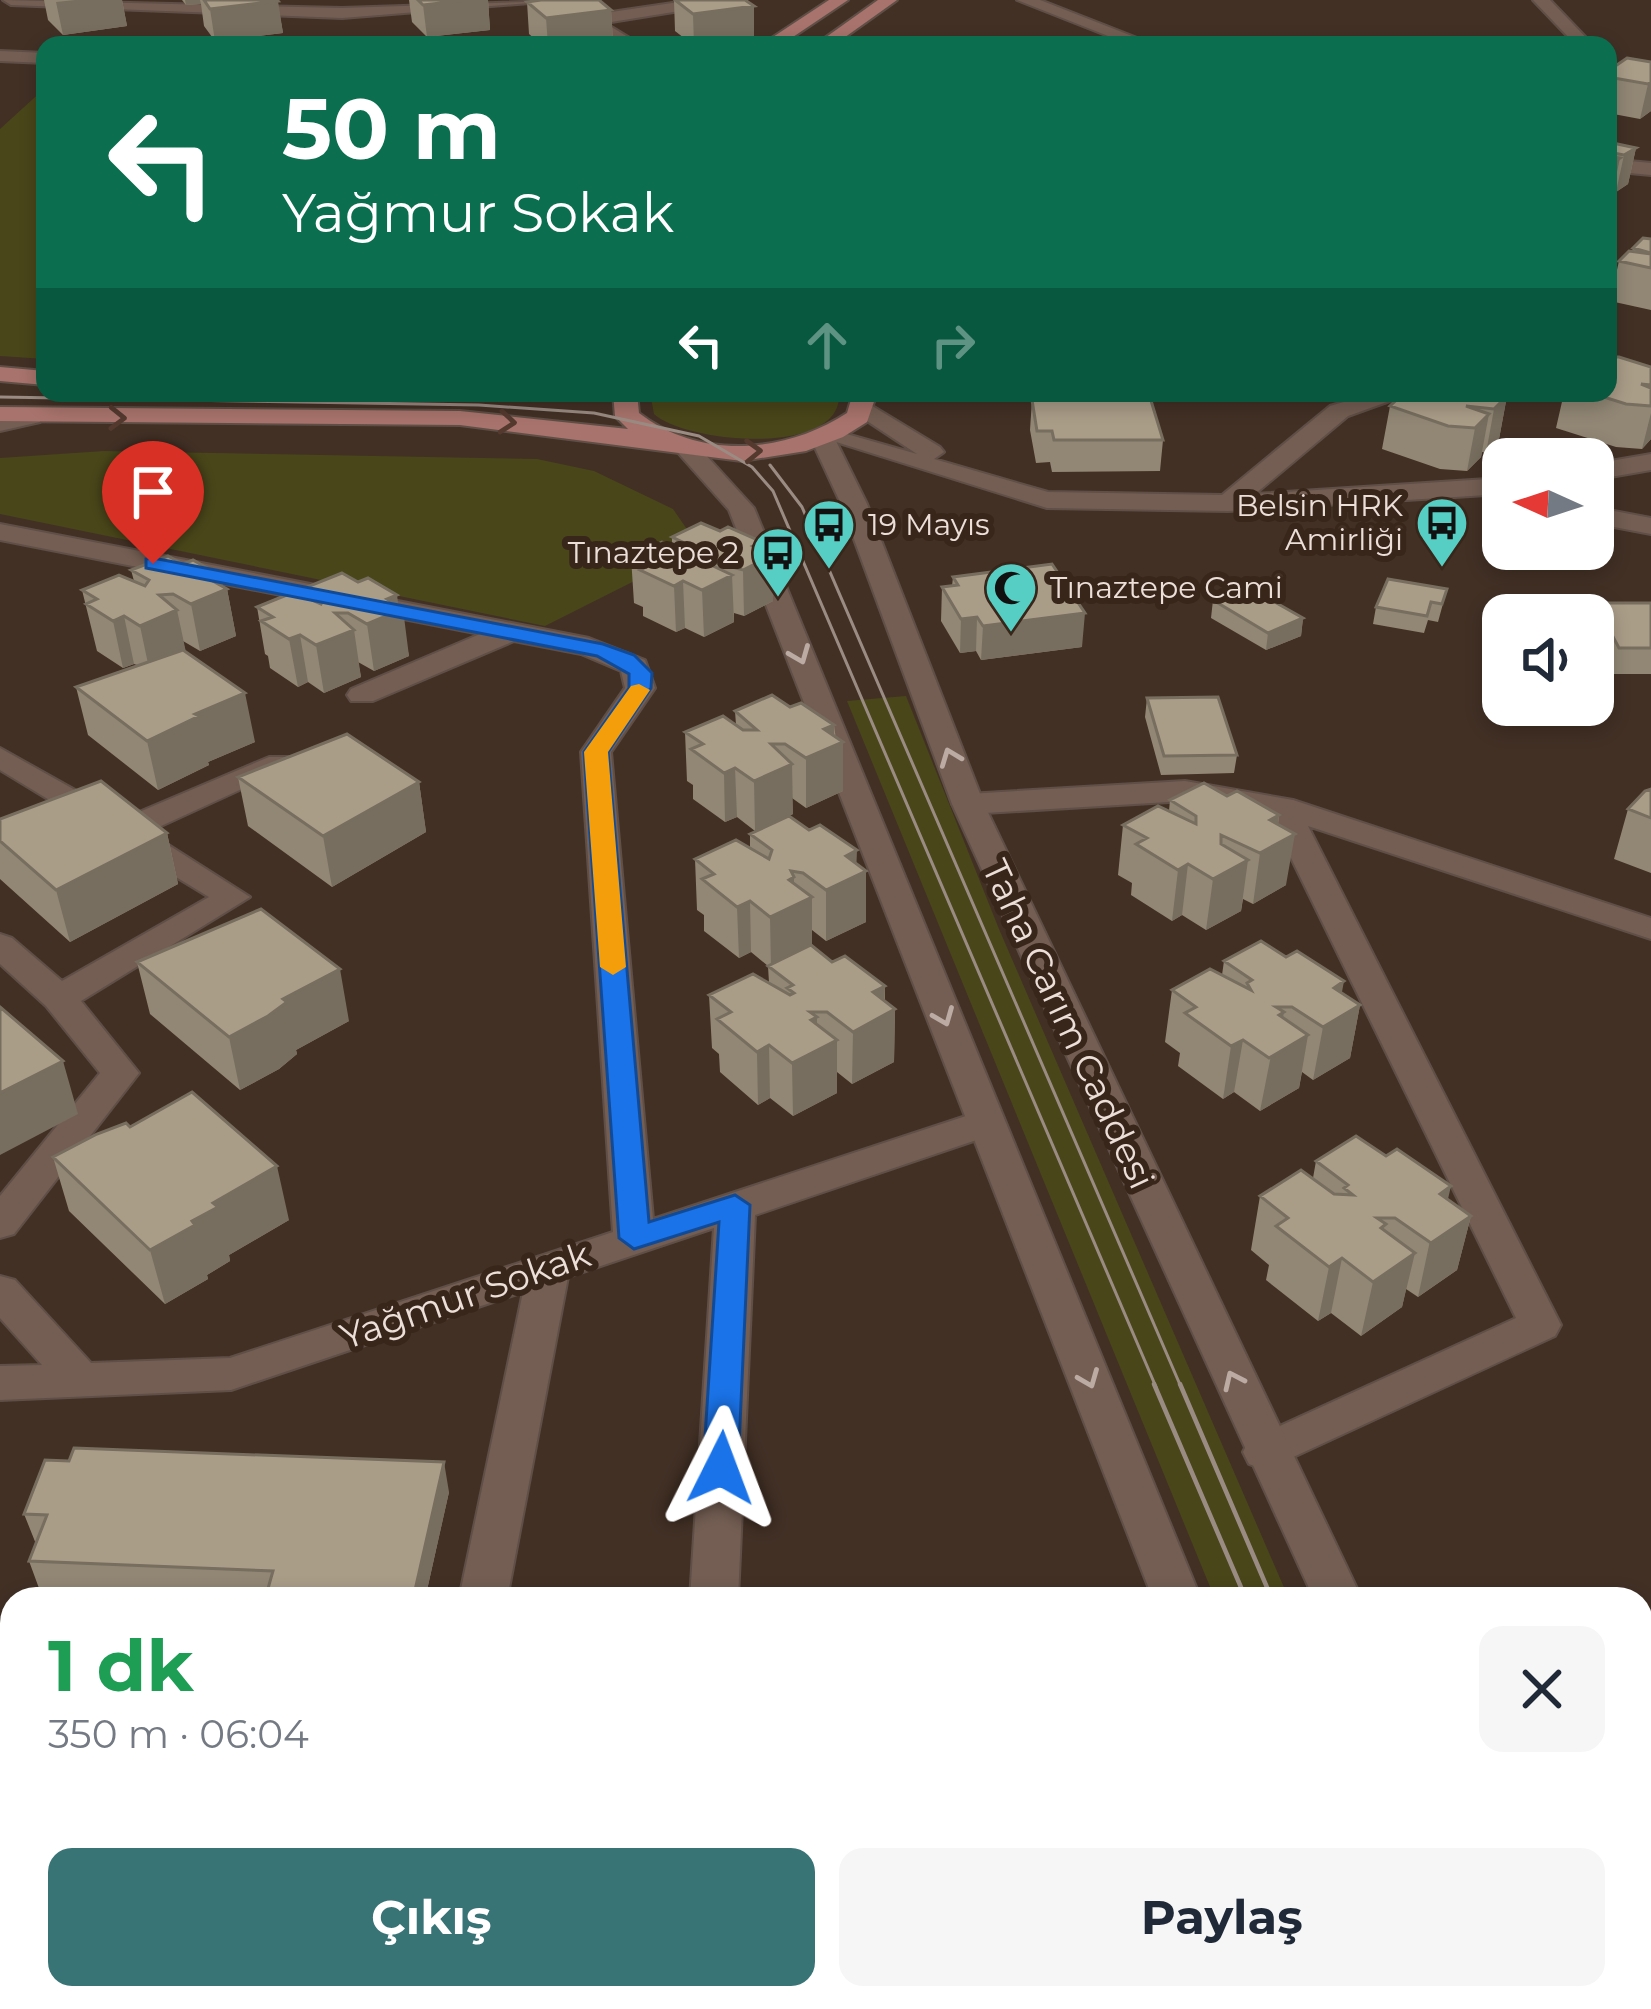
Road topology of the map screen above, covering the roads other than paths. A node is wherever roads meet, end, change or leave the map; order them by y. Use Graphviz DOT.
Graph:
graph roads {
  1 [pos="11,0"];
  2 [pos="546,0"];
  3 [pos="840,0"];
  4 [pos="890,0"];
  5 [pos="1025,0"];
  6 [pos="1541,0"];
  7 [pos="36,2"];
  8 [pos="143,4"];
  9 [pos="686,6"];
  10 [pos="337,7"];
  11 [pos="592,20"];
  12 [pos="0,23"];
  13 [pos="618,36"];
  14 [pos="783,36"];
  15 [pos="836,36"];
  16 [pos="1123,36"];
  17 [pos="1576,36"];
  18 [pos="0,56"];
  19 [pos="36,58"];
  20 [pos="1617,167"];
  21 [pos="1651,169"];
  22 [pos="0,374"];
  23 [pos="36,377"];
  24 [pos="626,402"];
  25 [pos="865,402"];
  26 [pos="873,402"];
  27 [pos="1370,402"];
  28 [pos="0,414"];
  29 [pos="31,417"];
  30 [pos="0,424"];
  31 [pos="826,437"];
  32 [pos="674,443"];
  33 [pos="1651,463"];
  34 [pos="1614,469"];
  35 [pos="1482,490"];
  36 [pos="1468,492"];
  37 [pos="1482,494"];
  38 [pos="1047,500"];
  39 [pos="1228,503"];
  40 [pos="1614,519"];
  41 [pos="1651,526"];
  42 [pos="0,532"];
  43 [pos="510,632"];
  44 [pos="362,695"];
  45 [pos="316,749"];
  46 [pos="0,757"];
  47 [pos="968,804"];
  48 [pos="1282,807"];
  49 [pos="123,831"];
  50 [pos="1651,929"];
  51 [pos="0,945"];
  52 [pos="59,998"];
  53 [pos="986,1123"];
  54 [pos="735,1205"];
  55 [pos="0,1224"];
  56 [pos="634,1238"];
  57 [pos="549,1267"];
  58 [pos="0,1291"];
  59 [pos="81,1380"];
  60 [pos="0,1383"];
  61 [pos="1265,1452"];
  62 [pos="485,1587"];
  63 [pos="715,1587"];
  64 [pos="1172,1587"];
  65 [pos="1332,1587"];
  1 -- 7 [label="street"];
  2 -- 10 [label="street"];
  2 -- 11 [label="street"];
  3 -- 14 [label="main road"];
  4 -- 15 [label="main road"];
  5 -- 16 [label="street"];
  6 -- 17 [label="street"];
  7 -- 8 [label="street"];
  7 -- 12 [label="street"];
  8 -- 10 [label="street"];
  9 -- 11 [label="street"];
  11 -- 13 [label="street"];
  18 -- 19 [label="street"];
  20 -- 21 [label="street"];
  22 -- 23 [label="main road"];
  24 -- 32 [label="main road"];
  25 -- 31 [label="main road"];
  26 -- 38 [label="street"];
  27 -- 39 [label="street"];
  28 -- 29 [label="main road"];
  29 -- 30 [label="street"];
  29 -- 32 [label="main road, one-way"];
  32 -- 31 [label="main road, one-way"];
  31 -- 38 [label="street"];
  47 -- 31 [label="street, Taha Carım Caddesi, one-way"];
  32 -- 53 [label="street, one-way"];
  33 -- 34 [label="street"];
  35 -- 36 [label="street"];
  36 -- 37 [label="street"];
  36 -- 39 [label="street"];
  38 -- 39 [label="street"];
  40 -- 41 [label="street"];
  42 -- 43 [label="street"];
  43 -- 44 [label="street"];
  43 -- 56 [label="street"];
  45 -- 49 [label="street"];
  46 -- 49 [label="street"];
  47 -- 48 [label="street"];
  61 -- 47 [label="street, Taha Carım Caddesi, one-way"];
  48 -- 50 [label="street"];
  48 -- 61 [label="street"];
  49 -- 52 [label="street"];
  51 -- 52 [label="street"];
  52 -- 55 [label="street"];
  53 -- 54 [label="street, Yağmur Sokak"];
  53 -- 64 [label="street, one-way"];
  54 -- 56 [label="street, Yağmur Sokak"];
  54 -- 63 [label="street"];
  56 -- 57 [label="street, Yağmur Sokak"];
  57 -- 59 [label="street, Yağmur Sokak"];
  57 -- 62 [label="street"];
  58 -- 59 [label="street"];
  59 -- 60 [label="street, Yağmur Sokak"];
  61 -- 65 [label="street, Taha Carım Caddesi"];
}
